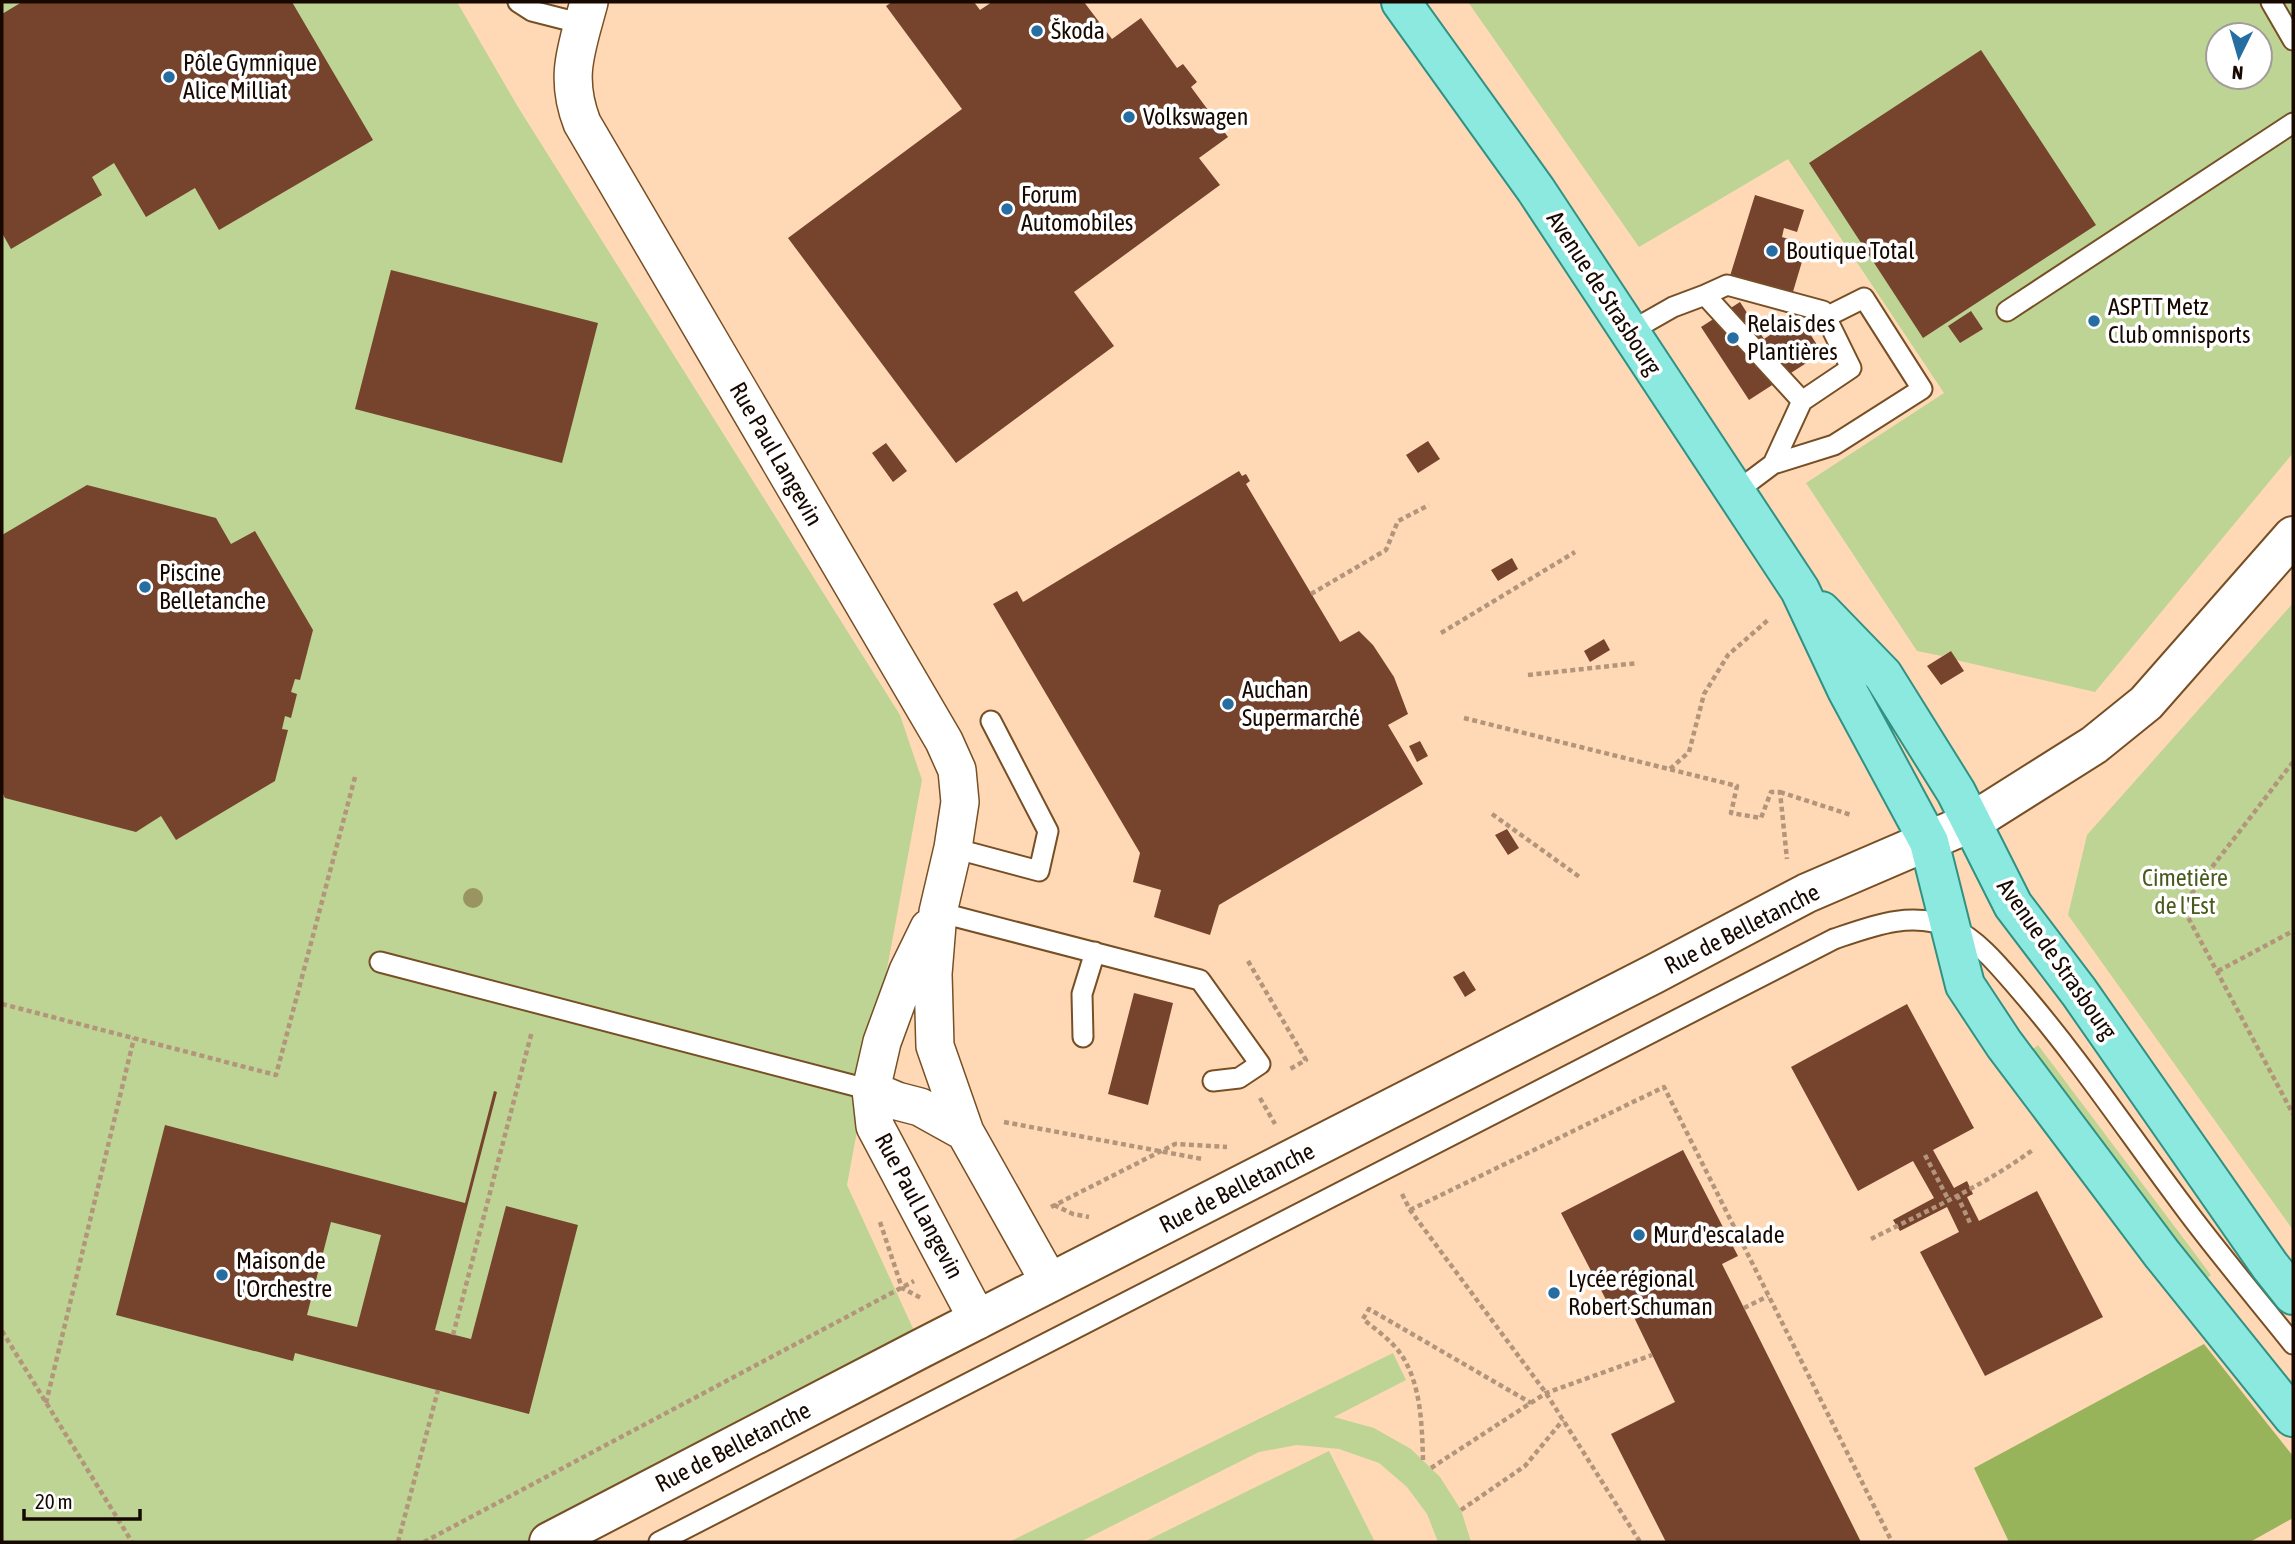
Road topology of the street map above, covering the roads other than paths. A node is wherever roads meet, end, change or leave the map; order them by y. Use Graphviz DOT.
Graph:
graph roads {
  1 [pos="518,2"];
  2 [pos="1401,2"];
  3 [pos="2271,2"];
  4 [pos="586,13"];
  5 [pos="2293,40"];
  6 [pos="2293,124"];
  7 [pos="1705,295"];
  8 [pos="2007,311"];
  9 [pos="1826,317"];
  10 [pos="1629,332"];
  11 [pos="1802,401"];
  12 [pos="1773,464"];
  13 [pos="1737,491"];
  14 [pos="2293,536"];
  15 [pos="1800,590"];
  16 [pos="991,721"];
  17 [pos="1972,822"];
  18 [pos="1929,842"];
  19 [pos="953,848"];
  20 [pos="937,912"];
  21 [pos="1952,928"];
  22 [pos="1095,952"];
  23 [pos="380,962"];
  24 [pos="1083,1037"];
  25 [pos="1213,1081"];
  26 [pos="871,1090"];
  27 [pos="979,1126"];
  28 [pos="1050,1283"];
  29 [pos="2293,1295"];
  30 [pos="978,1320"];
  31 [pos="2293,1344"];
  32 [pos="2293,1418"];
  33 [pos="549,1542"];
  34 [pos="659,1542"];
  1 -- 4 [label="lane"];
  2 -- 10 [label="main road, Avenue de Strasbourg"];
  3 -- 5 [label="lane"];
  4 -- 19 [label="street, Rue Paul Langevin"];
  6 -- 8 [label="lane"];
  7 -- 9 [label="lane"];
  7 -- 10 [label="lane"];
  7 -- 11 [label="lane"];
  9 -- 11 [label="lane"];
  9 -- 12 [label="lane"];
  10 -- 13 [label="main road, Avenue de Strasbourg"];
  11 -- 12 [label="lane"];
  12 -- 13 [label="lane"];
  13 -- 15 [label="main road, Avenue de Strasbourg"];
  14 -- 17 [label="street, Rue de Belletanche"];
  15 -- 17 [label="main road, Avenue de Strasbourg"];
  15 -- 18 [label="main road, Avenue de Strasbourg"];
  16 -- 19 [label="lane"];
  17 -- 18 [label="street, Rue de Belletanche"];
  17 -- 29 [label="main road, Avenue de Strasbourg"];
  18 -- 21 [label="main road, Avenue de Strasbourg"];
  18 -- 28 [label="street, Rue de Belletanche"];
  19 -- 20 [label="street, Rue Paul Langevin"];
  20 -- 22 [label="lane"];
  20 -- 26 [label="street, Rue Paul Langevin"];
  20 -- 27 [label="street, Rue Paul Langevin"];
  21 -- 31 [label="lane, Avenue de Strasbourg"];
  21 -- 32 [label="main road, Avenue de Strasbourg"];
  21 -- 34 [label="lane, Rue de Belletanche"];
  22 -- 24 [label="lane"];
  22 -- 25 [label="lane"];
  23 -- 26 [label="lane"];
  26 -- 27 [label="street, Rue Paul Langevin"];
  26 -- 30 [label="street, Rue Paul Langevin"];
  27 -- 28 [label="street, Rue Paul Langevin"];
  28 -- 30 [label="street, Rue de Belletanche"];
  30 -- 33 [label="street, Rue de Belletanche"];
}
